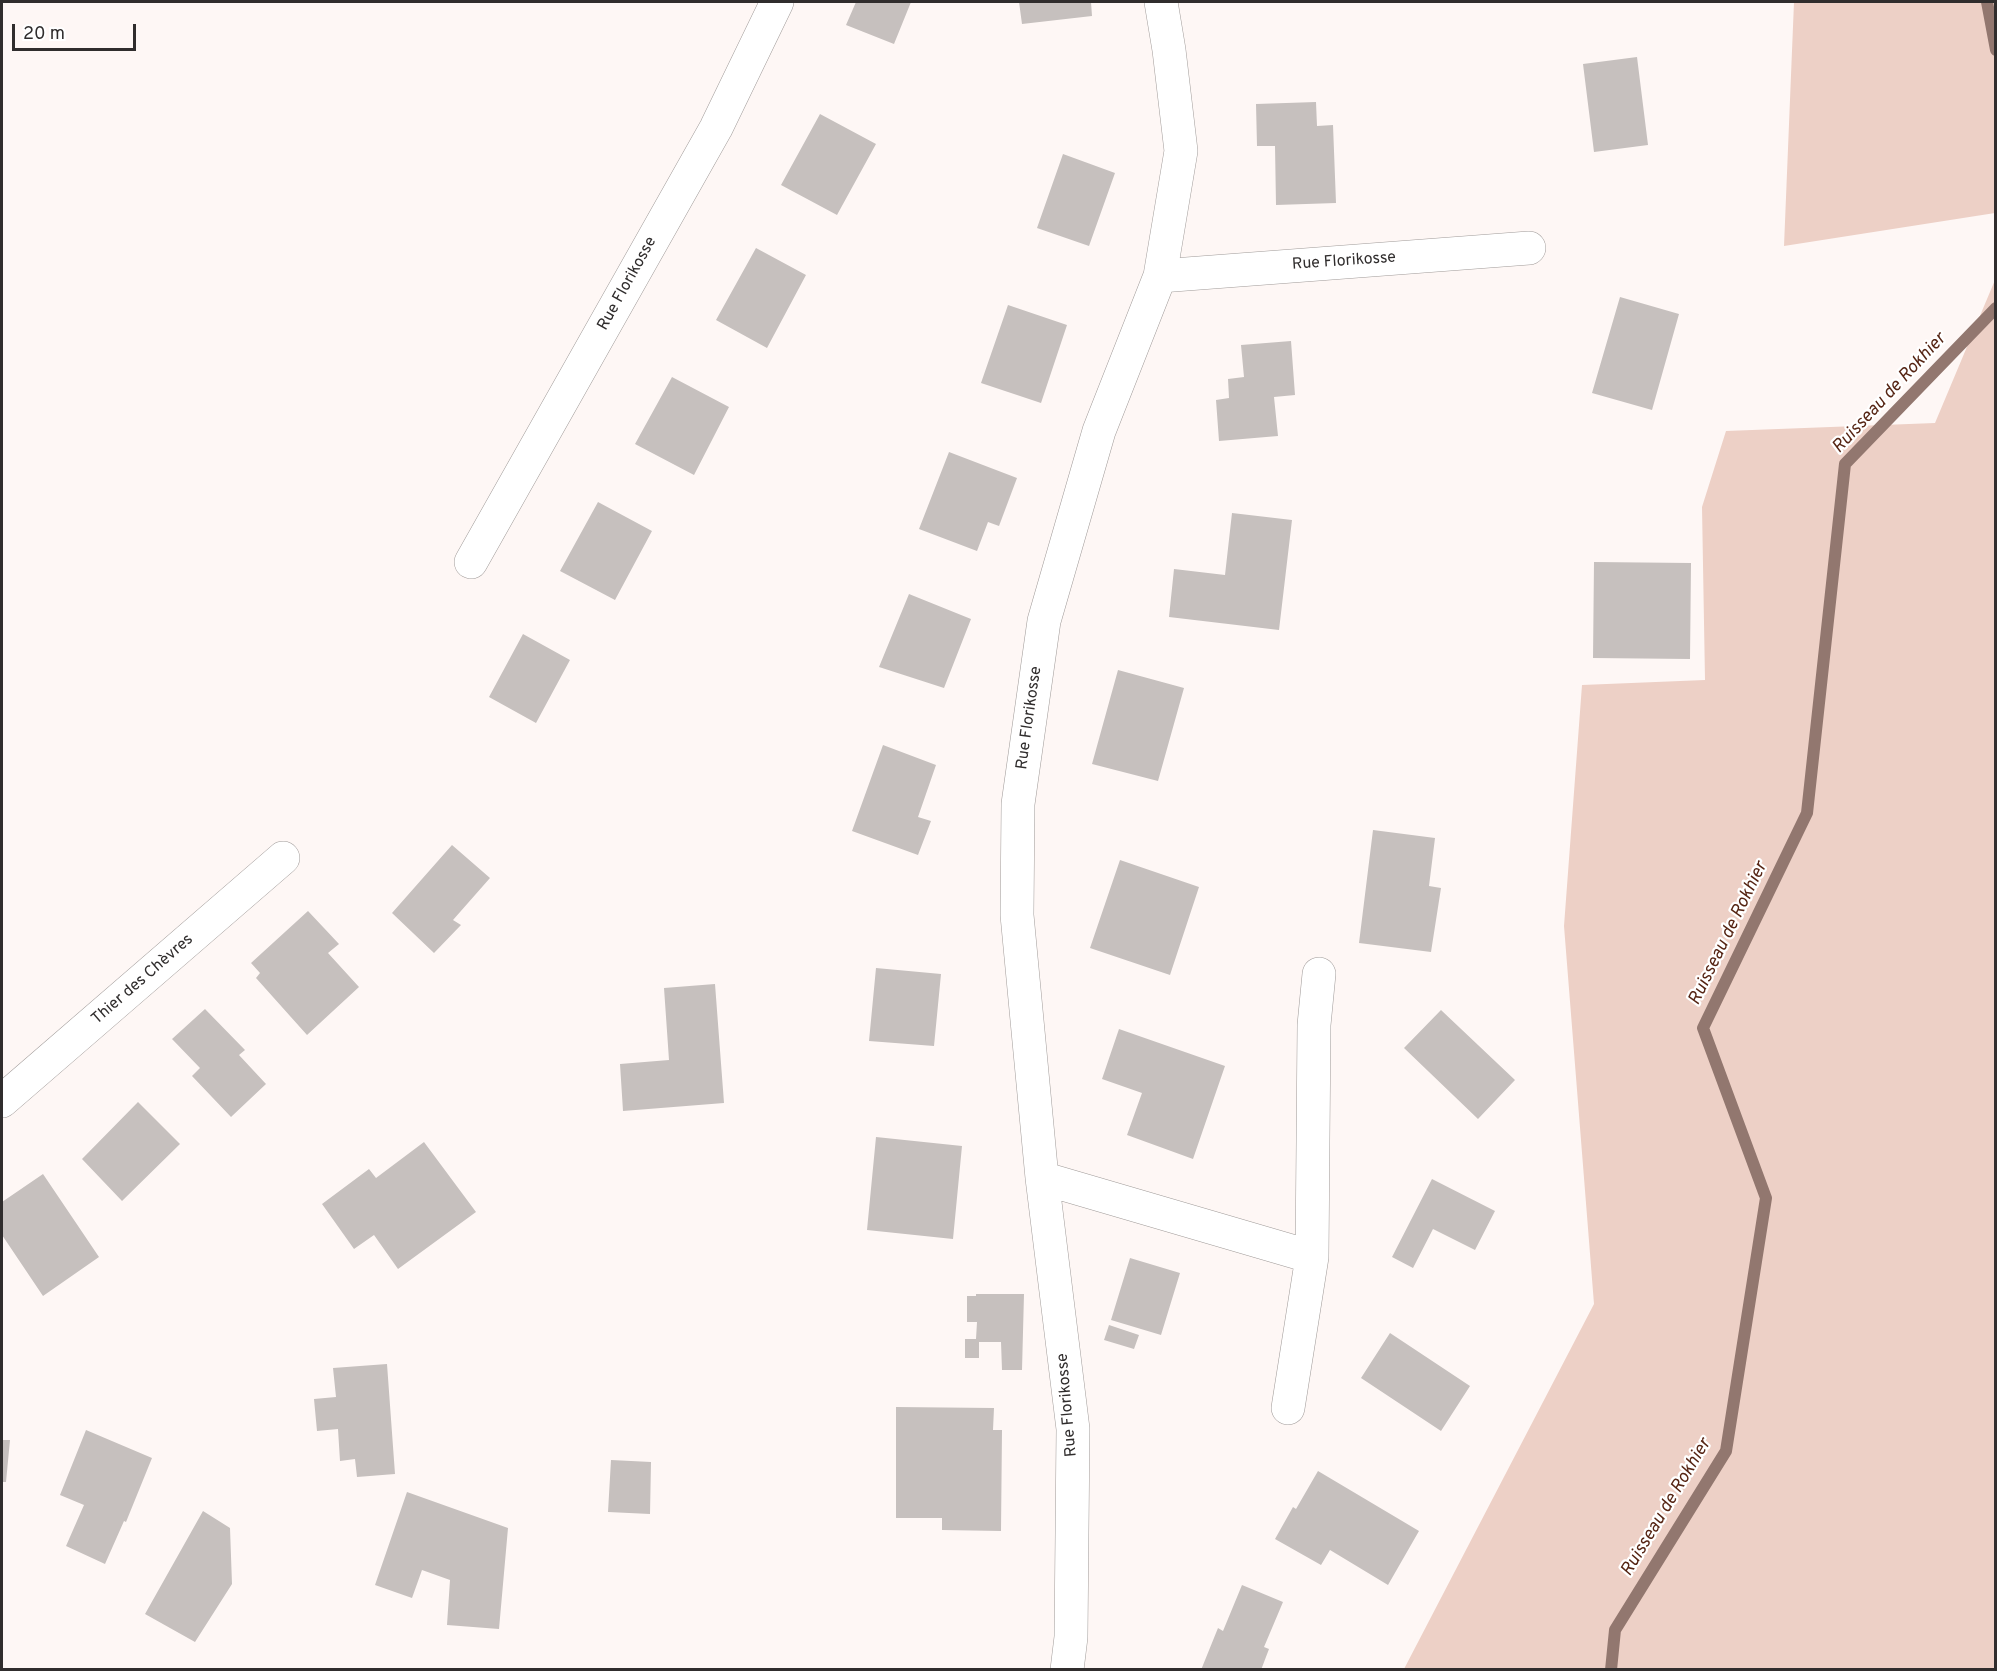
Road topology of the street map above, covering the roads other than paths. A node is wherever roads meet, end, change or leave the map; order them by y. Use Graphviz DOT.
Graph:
graph roads {
  1 [pos="777,2"];
  2 [pos="1161,2"];
  3 [pos="1529,248"];
  4 [pos="1160,276"];
  5 [pos="471,562"];
  6 [pos="283,858"];
  7 [pos="1319,974"];
  8 [pos="2,1101"];
  9 [pos="1042,1178"];
  10 [pos="1312,1257"];
  11 [pos="1288,1407"];
  12 [pos="1067,1670"];
  1 -- 5 [label="street, Rue Florikosse"];
  2 -- 4 [label="street, Rue Florikosse"];
  3 -- 4 [label="street, Rue Florikosse"];
  4 -- 9 [label="street, Rue Florikosse"];
  6 -- 8 [label="street, Thier des Chèvres"];
  7 -- 10 [label="street"];
  9 -- 10 [label="street"];
  9 -- 12 [label="street, Rue Florikosse"];
  10 -- 11 [label="street"];
}
